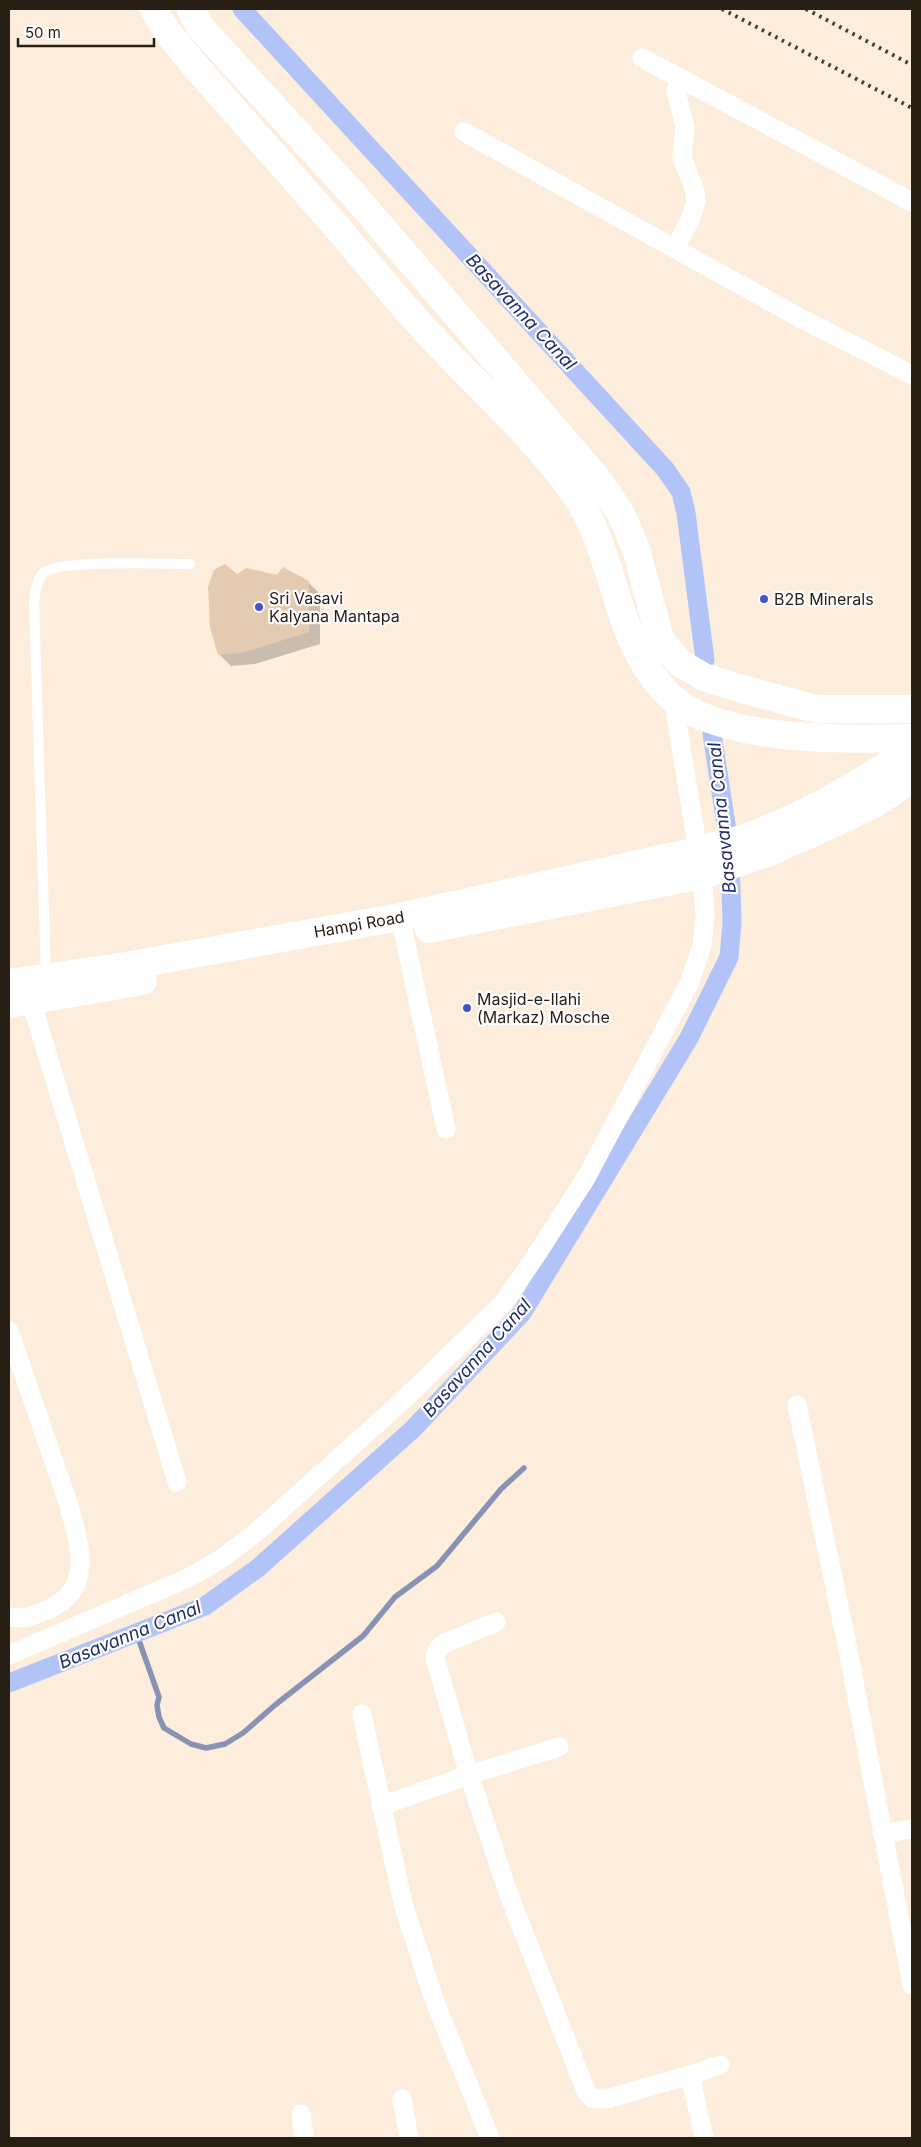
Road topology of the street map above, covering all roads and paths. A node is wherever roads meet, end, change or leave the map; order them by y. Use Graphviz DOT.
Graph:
graph roads {
  1 [pos="154,9"];
  2 [pos="191,9"];
  3 [pos="642,58"];
  4 [pos="681,78"];
  5 [pos="464,132"];
  6 [pos="912,202"];
  7 [pos="675,249"];
  8 [pos="912,375"];
  9 [pos="190,564"];
  10 [pos="673,698"];
  11 [pos="912,709"];
  12 [pos="912,738"];
  13 [pos="912,748"];
  14 [pos="912,779"];
  15 [pos="745,849"];
  16 [pos="705,861"];
  17 [pos="402,926"];
  18 [pos="24,989"];
  19 [pos="446,1129"];
  20 [pos="9,1331"];
  21 [pos="797,1404"];
  22 [pos="177,1482"];
  23 [pos="9,1617"];
  24 [pos="496,1622"];
  25 [pos="9,1655"];
  26 [pos="362,1714"];
  27 [pos="559,1747"];
  28 [pos="468,1775"];
  29 [pos="381,1806"];
  30 [pos="912,1829"];
  31 [pos="883,1834"];
  32 [pos="906,1915"];
  33 [pos="912,1985"];
  34 [pos="720,2065"];
  35 [pos="690,2075"];
  36 [pos="402,2099"];
  37 [pos="300,2114"];
  38 [pos="304,2138"];
  39 [pos="409,2138"];
  40 [pos="490,2138"];
  41 [pos="704,2138"];
  1 -- 10 [label="main road"];
  2 -- 11 [label="main road"];
  3 -- 4 [label="street"];
  4 -- 6 [label="street"];
  4 -- 7 [label="street"];
  5 -- 7 [label="street"];
  7 -- 8 [label="street"];
  9 -- 18 [label="lane"];
  10 -- 12 [label="main road"];
  10 -- 16 [label="street"];
  13 -- 15 [label="main road"];
  14 -- 15 [label="main road"];
  15 -- 16 [label="main road, Hampi Road"];
  16 -- 17 [label="main road, Hampi Road"];
  16 -- 25 [label="street"];
  17 -- 18 [label="main road, Hampi Road"];
  17 -- 19 [label="street"];
  18 -- 22 [label="street"];
  20 -- 23 [label="street"];
  21 -- 31 [label="street"];
  24 -- 28 [label="street"];
  26 -- 29 [label="street"];
  27 -- 28 [label="street"];
  28 -- 29 [label="street"];
  28 -- 35 [label="street"];
  29 -- 40 [label="street"];
  30 -- 31 [label="street"];
  31 -- 32 [label="street"];
  32 -- 33 [label="street"];
  34 -- 35 [label="street"];
  35 -- 41 [label="street"];
  36 -- 39 [label="street"];
  37 -- 38 [label="street"];
}
